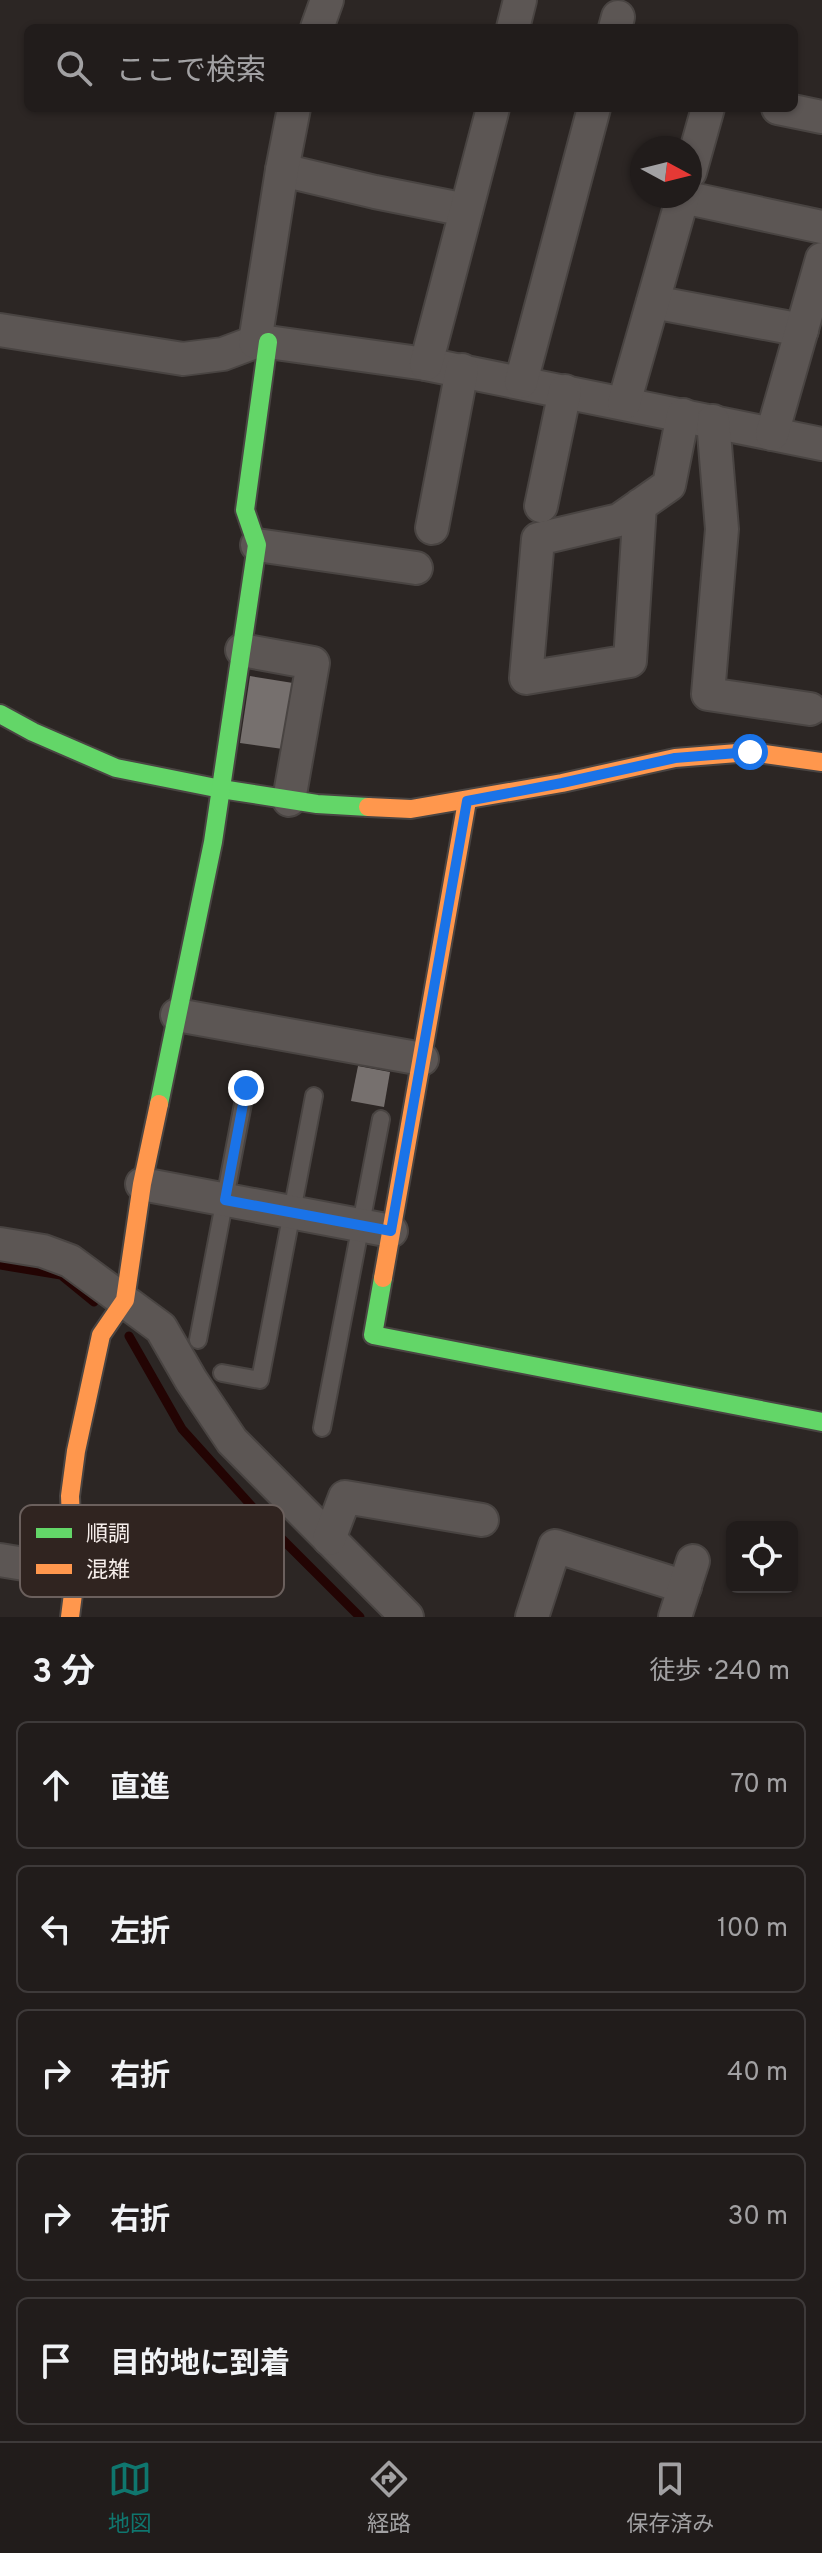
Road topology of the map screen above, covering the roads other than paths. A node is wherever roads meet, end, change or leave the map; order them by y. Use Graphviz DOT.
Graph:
graph roads {
  1 [pos="327,0"];
  2 [pos="520,0"];
  3 [pos="318,24"];
  4 [pos="514,24"];
  5 [pos="293,112"];
  6 [pos="492,112"];
  7 [pos="586,112"];
  8 [pos="707,112"];
  9 [pos="798,112"];
  10 [pos="822,117"];
  11 [pos="700,136"];
  12 [pos="282,170"];
  13 [pos="702,200"];
  14 [pos="680,208"];
  15 [pos="466,210"];
  16 [pos="822,227"];
  17 [pos="822,259"];
  18 [pos="653,302"];
  19 [pos="0,330"];
  20 [pos="802,330"];
  21 [pos="261,342"];
  22 [pos="426,364"];
  23 [pos="462,370"];
  24 [pos="521,382"];
  25 [pos="565,391"];
  26 [pos="624,403"];
  27 [pos="698,418"];
  28 [pos="772,434"];
  29 [pos="822,444"];
  30 [pos="640,505"];
  31 [pos="541,506"];
  32 [pos="432,528"];
  33 [pos="257,545"];
  34 [pos="416,568"];
  35 [pos="242,650"];
  36 [pos="810,709"];
  37 [pos="0,714"];
  38 [pos="822,762"];
  39 [pos="221,789"];
  40 [pos="289,800"];
  41 [pos="467,801"];
  42 [pos="177,1015"];
  43 [pos="422,1059"];
  44 [pos="246,1088"];
  45 [pos="314,1096"];
  46 [pos="381,1119"];
  47 [pos="142,1184"];
  48 [pos="225,1200"];
  49 [pos="292,1213"];
  50 [pos="376,1228"];
  51 [pos="0,1244"];
  52 [pos="125,1300"];
  53 [pos="198,1340"];
  54 [pos="222,1373"];
  55 [pos="822,1422"];
  56 [pos="322,1428"];
  57 [pos="70,1505"];
  58 [pos="482,1520"];
  59 [pos="329,1539"];
  60 [pos="0,1560"];
  61 [pos="20,1563"];
  62 [pos="684,1588"];
  63 [pos="71,1597"];
  64 [pos="70,1617"];
  65 [pos="407,1617"];
  66 [pos="532,1617"];
  1 -- 3 [label="street"];
  2 -- 4 [label="street"];
  5 -- 12 [label="street"];
  6 -- 15 [label="street"];
  7 -- 24 [label="street"];
  8 -- 11 [label="street"];
  9 -- 10 [label="street"];
  12 -- 15 [label="street"];
  12 -- 21 [label="street"];
  13 -- 16 [label="street"];
  14 -- 18 [label="street"];
  15 -- 22 [label="street"];
  17 -- 20 [label="street"];
  18 -- 20 [label="street"];
  18 -- 26 [label="street"];
  19 -- 21 [label="street"];
  20 -- 28 [label="street"];
  21 -- 22 [label="street"];
  21 -- 33 [label="street"];
  22 -- 23 [label="street"];
  23 -- 24 [label="street"];
  23 -- 32 [label="street"];
  24 -- 25 [label="street"];
  25 -- 26 [label="street"];
  25 -- 31 [label="street"];
  26 -- 27 [label="street"];
  27 -- 28 [label="street"];
  27 -- 30 [label="street"];
  27 -- 36 [label="street"];
  28 -- 29 [label="street"];
  30 -- 30 [label="street"];
  33 -- 34 [label="street"];
  33 -- 35 [label="street"];
  35 -- 39 [label="street"];
  35 -- 40 [label="street"];
  37 -- 39 [label="street"];
  38 -- 41 [label="street"];
  39 -- 40 [label="street"];
  39 -- 42 [label="street"];
  40 -- 41 [label="street"];
  41 -- 43 [label="street"];
  42 -- 43 [label="street"];
  42 -- 47 [label="street"];
  43 -- 50 [label="street"];
  44 -- 48 [label="lane"];
  45 -- 49 [label="lane"];
  46 -- 50 [label="lane"];
  47 -- 48 [label="street"];
  47 -- 52 [label="street"];
  48 -- 49 [label="street"];
  48 -- 53 [label="lane"];
  49 -- 50 [label="street"];
  49 -- 54 [label="lane"];
  50 -- 55 [label="street"];
  50 -- 56 [label="lane"];
  51 -- 52 [label="street"];
  52 -- 57 [label="street"];
  52 -- 59 [label="street"];
  58 -- 59 [label="street"];
  59 -- 65 [label="street"];
  60 -- 61 [label="street"];
  62 -- 66 [label="street"];
  63 -- 64 [label="street"];
}
